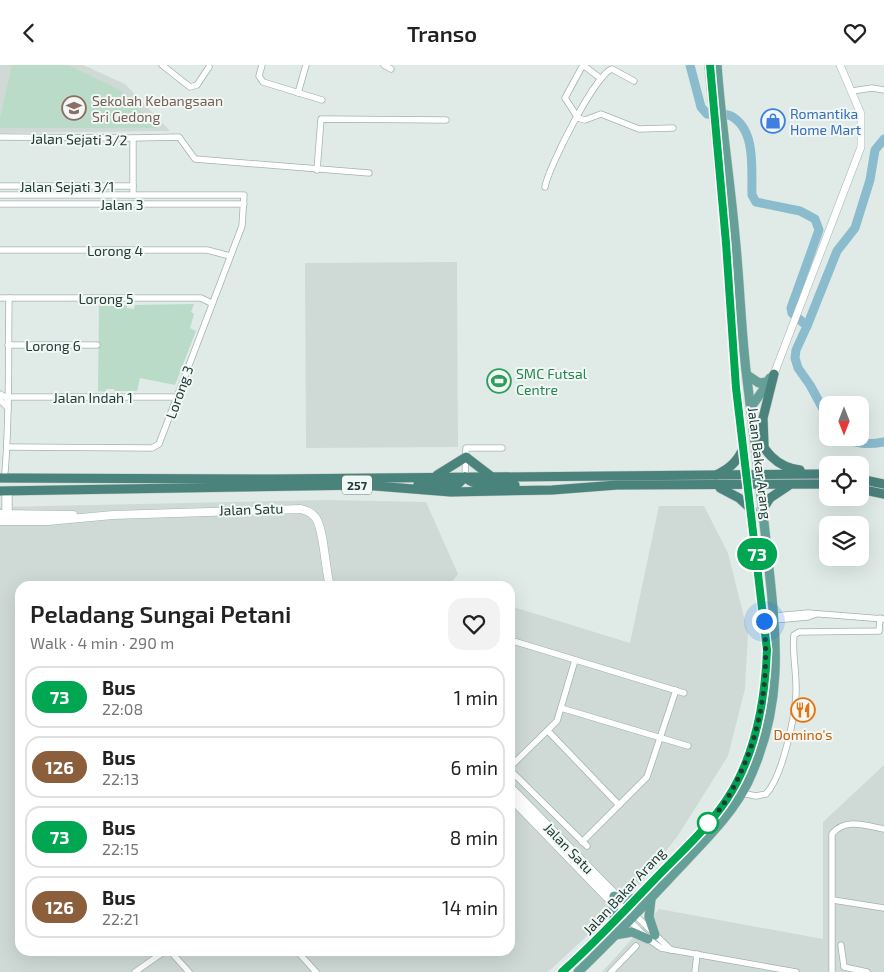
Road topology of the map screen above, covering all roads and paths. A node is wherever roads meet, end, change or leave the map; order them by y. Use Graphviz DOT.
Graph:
graph roads {
  1 [pos="162,65"];
  2 [pos="262,65"];
  3 [pos="306,65"];
  4 [pos="384,65"];
  5 [pos="583,65"];
  6 [pos="710,65"];
  7 [pos="717,65"];
  8 [pos="840,65"];
  9 [pos="209,67"];
  10 [pos="391,69"];
  11 [pos="600,78"];
  12 [pos="634,81"];
  13 [pos="884,90"];
  14 [pos="852,91"];
  15 [pos="298,93"];
  16 [pos="322,100"];
  17 [pos="717,101"];
  18 [pos="578,118"];
  19 [pos="446,120"];
  20 [pos="720,125"];
  21 [pos="673,128"];
  22 [pos="0,137"];
  23 [pos="133,138"];
  24 [pos="317,170"];
  25 [pos="370,173"];
  26 [pos="0,186"];
  27 [pos="133,186"];
  28 [pos="545,187"];
  29 [pos="0,195"];
  30 [pos="133,195"];
  31 [pos="244,204"];
  32 [pos="0,205"];
  33 [pos="0,250"];
  34 [pos="230,256"];
  35 [pos="0,298"];
  36 [pos="9,298"];
  37 [pos="211,303"];
  38 [pos="8,345"];
  39 [pos="97,345"];
  40 [pos="747,375"];
  41 [pos="774,375"];
  42 [pos="8,380"];
  43 [pos="0,394"];
  44 [pos="10,397"];
  45 [pos="177,397"];
  46 [pos="0,400"];
  47 [pos="751,407"];
  48 [pos="9,413"];
  49 [pos="754,430"];
  50 [pos="7,448"];
  51 [pos="502,448"];
  52 [pos="743,449"];
  53 [pos="766,452"];
  54 [pos="466,457"];
  55 [pos="819,473"];
  56 [pos="5,474"];
  57 [pos="819,474"];
  58 [pos="747,475"];
  59 [pos="759,475"];
  60 [pos="433,477"];
  61 [pos="465,477"];
  62 [pos="492,477"];
  63 [pos="714,481"];
  64 [pos="869,481"];
  65 [pos="884,484"];
  66 [pos="363,485"];
  67 [pos="793,485"];
  68 [pos="819,485"];
  69 [pos="748,486"];
  70 [pos="760,486"];
  71 [pos="552,490"];
  72 [pos="869,491"];
  73 [pos="5,494"];
  74 [pos="884,494"];
  75 [pos="763,509"];
  76 [pos="752,510"];
  77 [pos="5,517"];
  78 [pos="328,581"];
  79 [pos="774,618"];
  80 [pos="882,619"];
  81 [pos="515,641"];
  82 [pos="575,659"];
  83 [pos="676,690"];
  84 [pos="684,693"];
  85 [pos="561,708"];
  86 [pos="548,731"];
  87 [pos="660,737"];
  88 [pos="688,746"];
  89 [pos="515,764"];
  90 [pos="515,774"];
  91 [pos="515,792"];
  92 [pos="741,793"];
  93 [pos="515,802"];
  94 [pos="619,805"];
  95 [pos="884,829"];
  96 [pos="637,898"];
  97 [pos="651,899"];
  98 [pos="614,900"];
  99 [pos="833,900"];
  100 [pos="884,908"];
  101 [pos="629,914"];
  102 [pos="612,925"];
  103 [pos="615,935"];
  104 [pos="651,937"];
  105 [pos="636,945"];
  106 [pos="841,945"];
  107 [pos="697,955"];
  108 [pos="158,956"];
  109 [pos="175,956"];
  110 [pos="301,956"];
  111 [pos="579,971"];
  112 [pos="135,972"];
  113 [pos="189,972"];
  114 [pos="316,972"];
  115 [pos="562,972"];
  116 [pos="611,972"];
  117 [pos="695,972"];
  118 [pos="796,972"];
  119 [pos="832,972"];
  120 [pos="867,972"];
  1 -- 9 [label="street"];
  2 -- 15 [label="street"];
  3 -- 15 [label="street"];
  4 -- 10 [label="street"];
  5 -- 11 [label="street"];
  5 -- 18 [label="street"];
  6 -- 17 [label="main road, Jalan Bakar Arang"];
  7 -- 17 [label="main road, Jalan Bakar Arang"];
  8 -- 14 [label="street"];
  11 -- 12 [label="street"];
  11 -- 18 [label="street"];
  13 -- 14 [label="street"];
  14 -- 41 [label="street"];
  15 -- 16 [label="street"];
  17 -- 20 [label="main road, Jalan Bakar Arang"];
  18 -- 21 [label="street"];
  18 -- 28 [label="street"];
  19 -- 24 [label="street"];
  20 -- 40 [label="main road, Jalan Bakar Arang"];
  20 -- 52 [label="main road, Jalan Bakar Arang"];
  22 -- 23 [label="street, Jalan Sejati 3/2"];
  23 -- 24 [label="street"];
  23 -- 27 [label="street, Jalan Sejati 3/2"];
  24 -- 25 [label="street"];
  26 -- 27 [label="street, Jalan Sejati 3/1"];
  27 -- 30 [label="street, Jalan Sejati 3/2"];
  29 -- 30 [label="street"];
  30 -- 31 [label="street, Lorong 3"];
  31 -- 32 [label="street, Jalan 3"];
  31 -- 34 [label="street, Lorong 3"];
  33 -- 34 [label="street, Lorong 4"];
  34 -- 37 [label="street, Lorong 3"];
  35 -- 36 [label="street, Lorong 5"];
  36 -- 37 [label="street, Lorong 5"];
  36 -- 38 [label="street"];
  37 -- 45 [label="street, Lorong 3"];
  38 -- 39 [label="street, Lorong 6"];
  38 -- 42 [label="street"];
  40 -- 41 [label="main road"];
  40 -- 47 [label="main road, Jalan Bakar Arang"];
  41 -- 47 [label="main road"];
  41 -- 53 [label="highway"];
  42 -- 43 [label="street"];
  42 -- 44 [label="street"];
  43 -- 48 [label="street"];
  44 -- 45 [label="street, Jalan Indah 1"];
  44 -- 48 [label="street"];
  45 -- 50 [label="street, Lorong 3"];
  46 -- 48 [label="street"];
  47 -- 49 [label="main road, Jalan Bakar Arang"];
  48 -- 50 [label="street"];
  49 -- 53 [label="highway"];
  49 -- 59 [label="main road, Jalan Bakar Arang"];
  50 -- 56 [label="street"];
  51 -- 54 [label="street"];
  52 -- 58 [label="main road, Jalan Bakar Arang"];
  52 -- 63 [label="highway"];
  53 -- 55 [label="highway"];
  54 -- 60 [label="highway"];
  54 -- 61 [label="street"];
  54 -- 62 [label="highway"];
  56 -- 60 [label="highway, 257"];
  57 -- 59 [label="highway, 257"];
  58 -- 59 [label="highway, 257"];
  58 -- 63 [label="highway, 257"];
  58 -- 69 [label="main road, Jalan Bakar Arang"];
  59 -- 70 [label="main road, Jalan Bakar Arang"];
  60 -- 61 [label="highway, 257"];
  61 -- 62 [label="highway, 257"];
  61 -- 66 [label="highway"];
  61 -- 71 [label="highway"];
  62 -- 63 [label="highway, 257"];
  63 -- 69 [label="highway, 257"];
  63 -- 71 [label="highway, 257"];
  63 -- 76 [label="highway"];
  64 -- 65 [label="highway"];
  66 -- 71 [label="highway, 257"];
  66 -- 73 [label="highway, 257"];
  67 -- 68 [label="highway, 257"];
  67 -- 70 [label="highway, 257"];
  67 -- 75 [label="highway"];
  69 -- 70 [label="highway, 257"];
  69 -- 76 [label="main road, Jalan Bakar Arang"];
  70 -- 75 [label="main road, Jalan Bakar Arang"];
  72 -- 74 [label="highway"];
  73 -- 77 [label="street"];
  75 -- 79 [label="main road, Jalan Bakar Arang"];
  76 -- 96 [label="main road, Jalan Bakar Arang"];
  77 -- 78 [label="main road, Jalan Satu"];
  79 -- 80 [label="street"];
  79 -- 92 [label="main road, Jalan Bakar Arang"];
  80 -- 92 [label="street"];
  81 -- 82 [label="street"];
  82 -- 83 [label="street"];
  82 -- 85 [label="street"];
  83 -- 84 [label="street"];
  83 -- 87 [label="street"];
  85 -- 86 [label="street"];
  85 -- 87 [label="street"];
  86 -- 89 [label="street"];
  86 -- 94 [label="street"];
  87 -- 88 [label="street"];
  87 -- 94 [label="street"];
  90 -- 94 [label="street"];
  91 -- 98 [label="main road, Jalan Satu"];
  92 -- 97 [label="main road, Jalan Bakar Arang"];
  93 -- 98 [label="main road, Jalan Satu"];
  95 -- 99 [label="street"];
  96 -- 98 [label="main road"];
  96 -- 101 [label="main road, Jalan Bakar Arang"];
  97 -- 101 [label="main road, Jalan Bakar Arang"];
  97 -- 104 [label="main road"];
  98 -- 101 [label="main road, Jalan Satu"];
  98 -- 102 [label="main road"];
  99 -- 100 [label="street"];
  99 -- 119 [label="street"];
  101 -- 102 [label="main road, Jalan Bakar Arang"];
  101 -- 103 [label="main road, Jalan Bakar Arang"];
  101 -- 104 [label="street"];
  102 -- 115 [label="main road, Jalan Bakar Arang"];
  103 -- 104 [label="main road"];
  103 -- 111 [label="main road, Jalan Bakar Arang"];
  104 -- 107 [label="street"];
  105 -- 116 [label="street"];
  106 -- 120 [label="street"];
  107 -- 117 [label="street"];
  107 -- 118 [label="street"];
  108 -- 112 [label="street"];
  109 -- 113 [label="street"];
  110 -- 114 [label="street"];
}
